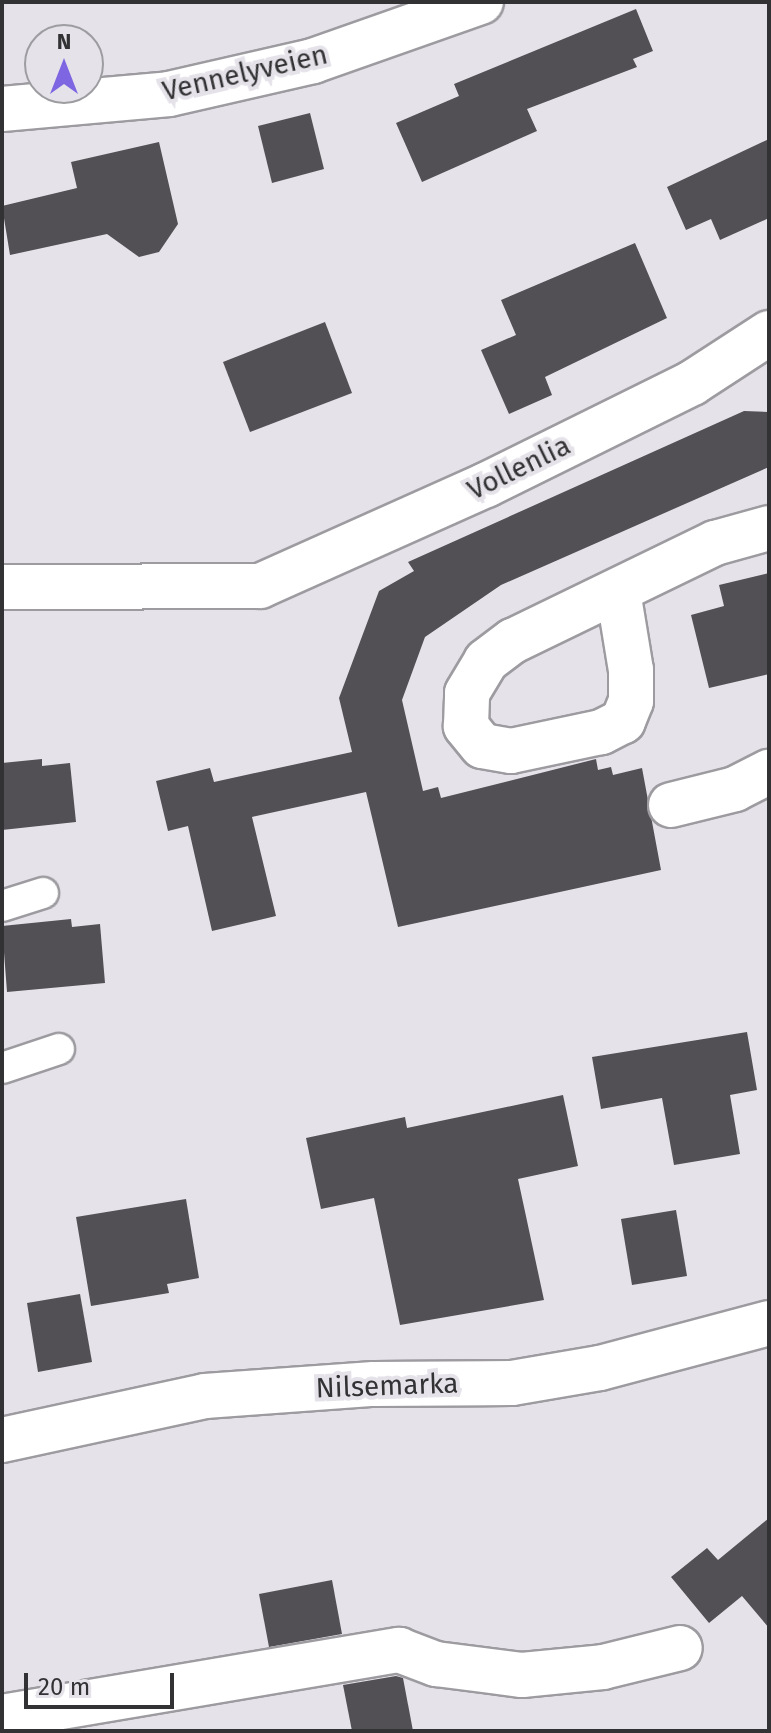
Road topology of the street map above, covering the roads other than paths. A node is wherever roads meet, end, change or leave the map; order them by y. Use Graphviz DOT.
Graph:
graph roads {
  1 [pos="481,2"];
  2 [pos="2,109"];
  3 [pos="769,333"];
  4 [pos="769,528"];
  5 [pos="2,587"];
  6 [pos="618,591"];
  7 [pos="769,772"];
  8 [pos="671,805"];
  9 [pos="43,893"];
  10 [pos="2,906"];
  11 [pos="59,1049"];
  12 [pos="2,1068"];
  13 [pos="769,1323"];
  14 [pos="2,1440"];
  15 [pos="680,1648"];
  16 [pos="2,1717"];
  1 -- 2 [label="street, Vennelyveien"];
  3 -- 5 [label="street, Vollenlia"];
  4 -- 6 [label="street"];
  7 -- 8 [label="street"];
  9 -- 10 [label="lane"];
  11 -- 12 [label="lane"];
  13 -- 14 [label="street, Nilsemarka"];
  15 -- 16 [label="street"];
}
